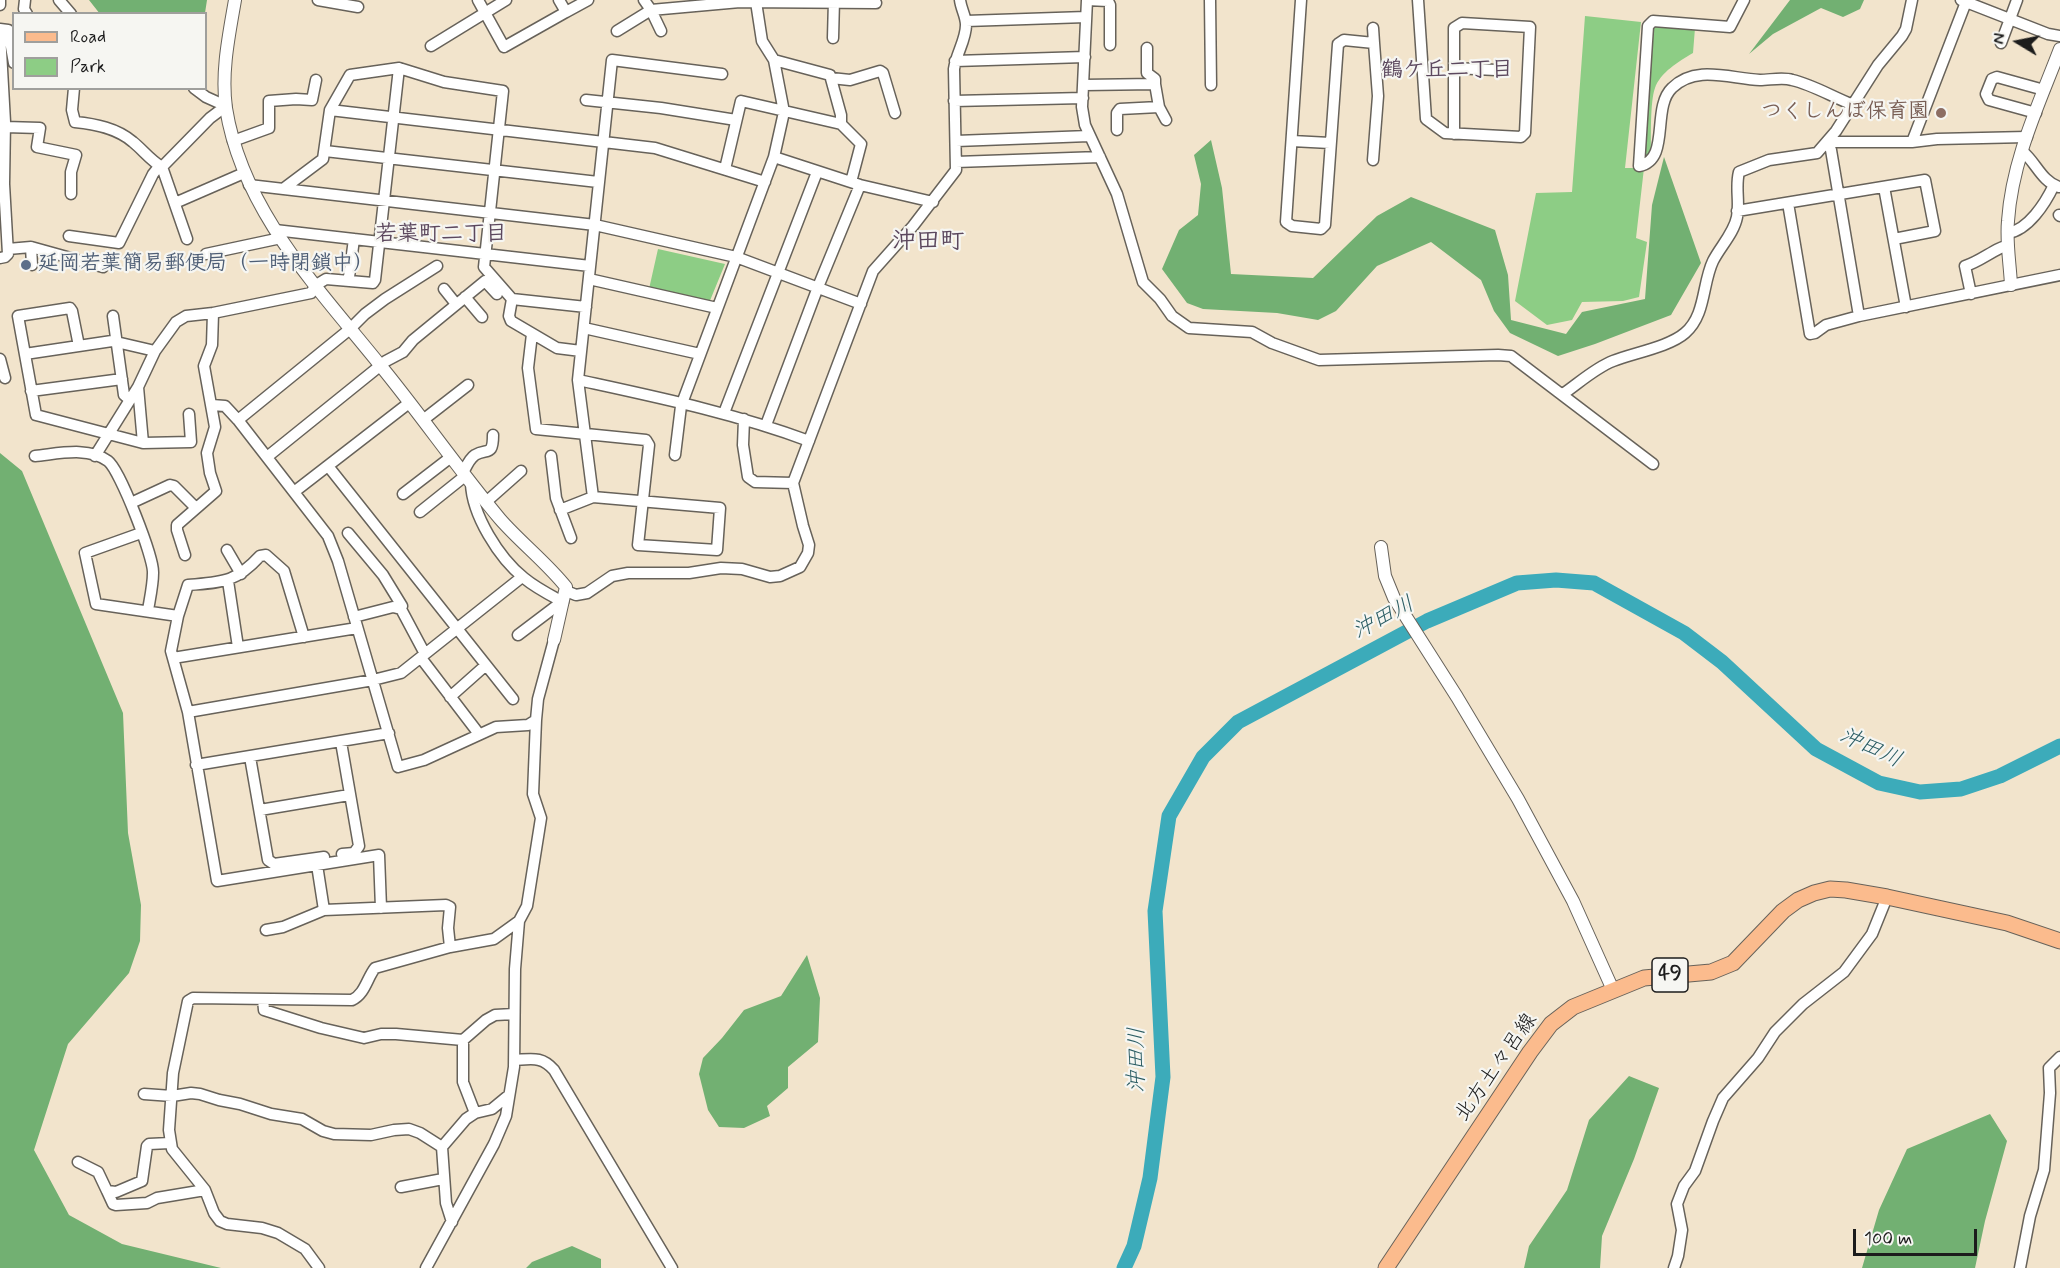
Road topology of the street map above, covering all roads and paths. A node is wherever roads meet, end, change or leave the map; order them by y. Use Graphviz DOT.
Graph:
graph roads {
  1 [pos="0,0"];
  2 [pos="59,0"];
  3 [pos="235,0"];
  4 [pos="318,0"];
  5 [pos="478,0"];
  6 [pos="506,0"];
  7 [pos="559,0"];
  8 [pos="588,0"];
  9 [pos="644,0"];
  10 [pos="960,0"];
  11 [pos="1087,0"];
  12 [pos="1210,0"];
  13 [pos="1301,0"];
  14 [pos="1418,0"];
  15 [pos="1744,0"];
  16 [pos="1912,0"];
  17 [pos="2017,0"];
  18 [pos="740,1"];
  19 [pos="783,1"];
  20 [pos="834,1"];
  21 [pos="1964,1"];
  22 [pos="756,2"];
  23 [pos="876,3"];
  24 [pos="0,5"];
  25 [pos="358,6"];
  26 [pos="651,10"];
  27 [pos="69,12"];
  28 [pos="566,12"];
  29 [pos="485,13"];
  30 [pos="1086,17"];
  31 [pos="2010,19"];
  32 [pos="966,21"];
  33 [pos="1373,28"];
  34 [pos="0,31"];
  35 [pos="616,31"];
  36 [pos="661,31"];
  37 [pos="2060,36"];
  38 [pos="833,38"];
  39 [pos="1374,43"];
  40 [pos="2001,43"];
  41 [pos="1110,45"];
  42 [pos="431,46"];
  43 [pos="1147,48"];
  44 [pos="2060,49"];
  45 [pos="12,52"];
  46 [pos="1085,57"];
  47 [pos="774,60"];
  48 [pos="955,61"];
  49 [pos="399,68"];
  50 [pos="1454,68"];
  51 [pos="1496,70"];
  52 [pos="722,74"];
  53 [pos="831,78"];
  54 [pos="316,80"];
  55 [pos="1155,84"];
  56 [pos="1084,85"];
  57 [pos="1211,85"];
  58 [pos="75,90"];
  59 [pos="197,90"];
  60 [pos="2044,90"];
  61 [pos="1083,98"];
  62 [pos="586,100"];
  63 [pos="954,101"];
  64 [pos="608,102"];
  65 [pos="1851,104"];
  66 [pos="226,106"];
  67 [pos="1159,107"];
  68 [pos="330,110"];
  69 [pos="784,112"];
  70 [pos="895,113"];
  71 [pos="2036,113"];
  72 [pos="394,118"];
  73 [pos="736,120"];
  74 [pos="1166,120"];
  75 [pos="3,124"];
  76 [pos="841,124"];
  77 [pos="498,130"];
  78 [pos="1117,130"];
  79 [pos="1454,134"];
  80 [pos="1089,136"];
  81 [pos="2027,137"];
  82 [pos="233,141"];
  83 [pos="956,141"];
  84 [pos="1292,141"];
  85 [pos="603,142"];
  86 [pos="1827,142"];
  87 [pos="1912,142"];
  88 [pos="1330,143"];
  89 [pos="2,146"];
  90 [pos="325,151"];
  91 [pos="2022,151"];
  92 [pos="1100,157"];
  93 [pos="389,158"];
  94 [pos="774,158"];
  95 [pos="1373,160"];
  96 [pos="956,162"];
  97 [pos="162,167"];
  98 [pos="725,169"];
  99 [pos="493,171"];
  100 [pos="817,172"];
  101 [pos="244,173"];
  102 [pos="598,182"];
  103 [pos="765,182"];
  104 [pos="855,184"];
  105 [pos="249,185"];
  106 [pos="2057,186"];
  107 [pos="1884,188"];
  108 [pos="283,189"];
  109 [pos="71,194"];
  110 [pos="1838,195"];
  111 [pos="384,201"];
  112 [pos="2,202"];
  113 [pos="933,202"];
  114 [pos="175,203"];
  115 [pos="1788,203"];
  116 [pos="1737,211"];
  117 [pos="489,214"];
  118 [pos="595,225"];
  119 [pos="278,234"];
  120 [pos="69,236"];
  121 [pos="187,239"];
  122 [pos="1893,239"];
  123 [pos="2008,239"];
  124 [pos="354,240"];
  125 [pos="379,243"];
  126 [pos="31,247"];
  127 [pos="8,249"];
  128 [pos="206,254"];
  129 [pos="484,254"];
  130 [pos="736,257"];
  131 [pos="0,258"];
  132 [pos="32,265"];
  133 [pos="437,266"];
  134 [pos="590,266"];
  135 [pos="104,267"];
  136 [pos="777,272"];
  137 [pos="2060,275"];
  138 [pos="349,277"];
  139 [pos="589,279"];
  140 [pos="316,285"];
  141 [pos="2012,285"];
  142 [pos="818,286"];
  143 [pos="444,289"];
  144 [pos="497,294"];
  145 [pos="1971,294"];
  146 [pos="465,297"];
  147 [pos="512,299"];
  148 [pos="456,304"];
  149 [pos="861,304"];
  150 [pos="586,307"];
  151 [pos="1906,307"];
  152 [pos="717,308"];
  153 [pos="213,313"];
  154 [pos="113,316"];
  155 [pos="1859,316"];
  156 [pos="482,317"];
  157 [pos="350,328"];
  158 [pos="584,328"];
  159 [pos="532,334"];
  160 [pos="117,342"];
  161 [pos="79,346"];
  162 [pos="155,351"];
  163 [pos="581,351"];
  164 [pos="24,354"];
  165 [pos="700,354"];
  166 [pos="0,359"];
  167 [pos="381,366"];
  168 [pos="5,378"];
  169 [pos="122,379"];
  170 [pos="578,380"];
  171 [pos="468,385"];
  172 [pos="138,387"];
  173 [pos="32,391"];
  174 [pos="1563,394"];
  175 [pos="130,400"];
  176 [pos="682,402"];
  177 [pos="409,403"];
  178 [pos="212,405"];
  179 [pos="724,413"];
  180 [pos="189,414"];
  181 [pos="744,419"];
  182 [pos="238,420"];
  183 [pos="423,420"];
  184 [pos="766,424"];
  185 [pos="585,433"];
  186 [pos="109,434"];
  187 [pos="493,435"];
  188 [pos="809,441"];
  189 [pos="142,443"];
  190 [pos="675,455"];
  191 [pos="35,456"];
  192 [pos="94,456"];
  193 [pos="551,456"];
  194 [pos="267,457"];
  195 [pos="451,457"];
  196 [pos="1653,464"];
  197 [pos="328,466"];
  198 [pos="521,471"];
  199 [pos="466,477"];
  200 [pos="793,483"];
  201 [pos="294,492"];
  202 [pos="403,494"];
  203 [pos="593,497"];
  204 [pos="643,501"];
  205 [pos="486,502"];
  206 [pos="130,503"];
  207 [pos="196,508"];
  208 [pos="560,510"];
  209 [pos="420,512"];
  210 [pos="141,533"];
  211 [pos="348,533"];
  212 [pos="571,538"];
  213 [pos="1381,547"];
  214 [pos="227,550"];
  215 [pos="185,555"];
  216 [pos="241,574"];
  217 [pos="522,577"];
  218 [pos="228,581"];
  219 [pos="565,597"];
  220 [pos="401,609"];
  221 [pos="148,610"];
  222 [pos="178,616"];
  223 [pos="356,622"];
  224 [pos="458,629"];
  225 [pos="518,635"];
  226 [pos="304,637"];
  227 [pos="554,640"];
  228 [pos="238,647"];
  229 [pos="423,656"];
  230 [pos="173,658"];
  231 [pos="486,664"];
  232 [pos="374,680"];
  233 [pos="450,697"];
  234 [pos="513,699"];
  235 [pos="189,712"];
  236 [pos="536,720"];
  237 [pos="389,733"];
  238 [pos="479,734"];
  239 [pos="341,742"];
  240 [pos="250,757"];
  241 [pos="196,765"];
  242 [pos="350,795"];
  243 [pos="260,810"];
  244 [pos="317,865"];
  245 [pos="1887,897"];
  246 [pos="381,908"];
  247 [pos="324,910"];
  248 [pos="519,921"];
  249 [pos="266,930"];
  250 [pos="2060,941"];
  251 [pos="450,947"];
  252 [pos="1613,990"];
  253 [pos="263,999"];
  254 [pos="514,1014"];
  255 [pos="463,1040"];
  256 [pos="2060,1058"];
  257 [pos="515,1060"];
  258 [pos="144,1094"];
  259 [pos="509,1095"];
  260 [pos="172,1096"];
  261 [pos="475,1113"];
  262 [pos="170,1143"];
  263 [pos="442,1148"];
  264 [pos="78,1162"];
  265 [pos="443,1179"];
  266 [pos="401,1187"];
  267 [pos="205,1190"];
  268 [pos="107,1191"];
  269 [pos="452,1222"];
  270 [pos="319,1268"];
  271 [pos="426,1268"];
  272 [pos="672,1268"];
  273 [pos="1386,1268"];
  274 [pos="1674,1268"];
  275 [pos="2020,1268"];
  1 -- 24 [label="street"];
  2 -- 27 [label="street"];
  3 -- 66 [label="street"];
  4 -- 25 [label="street"];
  5 -- 29 [label="street"];
  6 -- 29 [label="street"];
  7 -- 28 [label="street"];
  8 -- 28 [label="street"];
  9 -- 26 [label="street"];
  10 -- 32 [label="street"];
  11 -- 30 [label="street"];
  11 -- 41 [label="street"];
  12 -- 57 [label="street"];
  13 -- 84 [label="street"];
  14 -- 79 [label="street"];
  15 -- 65 [label="street"];
  16 -- 65 [label="street"];
  17 -- 31 [label="street"];
  18 -- 22 [label="street"];
  18 -- 26 [label="street"];
  19 -- 20 [label="street"];
  19 -- 22 [label="street"];
  20 -- 23 [label="street"];
  20 -- 38 [label="street"];
  21 -- 31 [label="street"];
  21 -- 87 [label="street"];
  22 -- 47 [label="street"];
  26 -- 35 [label="street"];
  26 -- 36 [label="street"];
  28 -- 29 [label="street"];
  29 -- 42 [label="street"];
  30 -- 32 [label="street"];
  30 -- 46 [label="street"];
  31 -- 37 [label="street"];
  31 -- 40 [label="street"];
  32 -- 48 [label="street"];
  33 -- 39 [label="street"];
  34 -- 45 [label="street"];
  34 -- 75 [label="street"];
  39 -- 88 [label="street"];
  39 -- 95 [label="street"];
  43 -- 55 [label="street"];
  44 -- 60 [label="street"];
  46 -- 48 [label="street"];
  46 -- 56 [label="street"];
  47 -- 53 [label="street"];
  47 -- 69 [label="street"];
  48 -- 63 [label="street"];
  49 -- 68 [label="street"];
  49 -- 72 [label="street"];
  49 -- 77 [label="street"];
  50 -- 51 [label="street"];
  50 -- 79 [label="street"];
  50 -- 79 [label="street"];
  52 -- 64 [label="street"];
  53 -- 70 [label="street"];
  53 -- 76 [label="street"];
  54 -- 82 [label="street"];
  55 -- 56 [label="street"];
  55 -- 67 [label="street"];
  56 -- 61 [label="street"];
  58 -- 97 [label="street"];
  59 -- 66 [label="street"];
  60 -- 71 [label="street"];
  60 -- 71 [label="street"];
  61 -- 63 [label="street"];
  61 -- 80 [label="street"];
  62 -- 64 [label="street"];
  63 -- 83 [label="street"];
  64 -- 73 [label="street"];
  64 -- 85 [label="street"];
  65 -- 86 [label="street"];
  66 -- 82 [label="street"];
  66 -- 97 [label="street"];
  67 -- 74 [label="street"];
  67 -- 78 [label="street"];
  68 -- 72 [label="street"];
  68 -- 90 [label="street"];
  69 -- 73 [label="street"];
  69 -- 76 [label="street"];
  69 -- 94 [label="street"];
  71 -- 81 [label="street"];
  72 -- 77 [label="street"];
  72 -- 93 [label="street"];
  73 -- 98 [label="street"];
  75 -- 89 [label="street"];
  75 -- 109 [label="street"];
  76 -- 104 [label="street"];
  77 -- 85 [label="street"];
  77 -- 99 [label="street"];
  80 -- 83 [label="street"];
  80 -- 92 [label="street"];
  81 -- 87 [label="street"];
  81 -- 91 [label="street"];
  82 -- 101 [label="street"];
  83 -- 96 [label="street"];
  84 -- 88 [label="street"];
  84 -- 88 [label="street"];
  85 -- 98 [label="street"];
  85 -- 102 [label="street"];
  86 -- 87 [label="street"];
  86 -- 110 [label="street"];
  86 -- 116 [label="street"];
  89 -- 112 [label="street"];
  90 -- 93 [label="street"];
  90 -- 108 [label="street"];
  91 -- 106 [label="street"];
  91 -- 123 [label="street"];
  92 -- 96 [label="street"];
  92 -- 174 [label="street"];
  93 -- 99 [label="street"];
  93 -- 111 [label="street"];
  94 -- 100 [label="street"];
  94 -- 103 [label="street"];
  96 -- 113 [label="street"];
  97 -- 114 [label="street"];
  97 -- 120 [label="street"];
  98 -- 103 [label="street"];
  99 -- 102 [label="street"];
  99 -- 117 [label="street"];
  100 -- 104 [label="street"];
  100 -- 136 [label="street"];
  101 -- 105 [label="street"];
  101 -- 114 [label="street"];
  102 -- 118 [label="street"];
  103 -- 130 [label="street"];
  104 -- 113 [label="street"];
  104 -- 142 [label="street"];
  105 -- 108 [label="street"];
  105 -- 119 [label="street"];
  106 -- 123 [label="street"];
  107 -- 110 [label="street"];
  107 -- 122 [label="street"];
  107 -- 122 [label="street"];
  108 -- 111 [label="street"];
  110 -- 115 [label="street"];
  110 -- 155 [label="street"];
  111 -- 117 [label="street"];
  111 -- 125 [label="street"];
  112 -- 127 [label="street"];
  113 -- 149 [label="street"];
  114 -- 121 [label="street"];
  115 -- 116 [label="street"];
  115 -- 155 [label="street"];
  116 -- 174 [label="street"];
  117 -- 118 [label="street"];
  117 -- 129 [label="street"];
  118 -- 130 [label="street"];
  118 -- 134 [label="street"];
  119 -- 124 [label="street"];
  119 -- 128 [label="street"];
  119 -- 140 [label="street"];
  122 -- 151 [label="street"];
  123 -- 141 [label="street"];
  123 -- 145 [label="street"];
  124 -- 125 [label="street"];
  124 -- 138 [label="street"];
  125 -- 129 [label="street"];
  125 -- 140 [label="street"];
  126 -- 127 [label="street"];
  126 -- 132 [label="street"];
  126 -- 135 [label="street"];
  127 -- 131 [label="street"];
  129 -- 134 [label="street"];
  129 -- 147 [label="street"];
  130 -- 136 [label="street"];
  130 -- 152 [label="street"];
  133 -- 157 [label="street"];
  134 -- 139 [label="street"];
  136 -- 142 [label="street"];
  136 -- 179 [label="street"];
  137 -- 141 [label="street"];
  139 -- 150 [label="street"];
  139 -- 152 [label="street"];
  140 -- 153 [label="street"];
  140 -- 157 [label="street"];
  141 -- 145 [label="street"];
  142 -- 149 [label="street"];
  142 -- 184 [label="street"];
  143 -- 148 [label="street"];
  144 -- 146 [label="street"];
  145 -- 151 [label="street"];
  146 -- 148 [label="street"];
  146 -- 156 [label="street"];
  147 -- 150 [label="street"];
  147 -- 159 [label="street"];
  148 -- 167 [label="street"];
  149 -- 188 [label="street"];
  150 -- 158 [label="street"];
  151 -- 155 [label="street"];
  152 -- 165 [label="street"];
  153 -- 162 [label="street"];
  153 -- 178 [label="street"];
  154 -- 160 [label="street"];
  157 -- 167 [label="street"];
  157 -- 182 [label="street"];
  158 -- 163 [label="street"];
  158 -- 165 [label="street"];
  159 -- 163 [label="street"];
  159 -- 185 [label="street"];
  160 -- 161 [label="street"];
  160 -- 162 [label="street"];
  160 -- 169 [label="street"];
  161 -- 164 [label="street"];
  161 -- 164 [label="street"];
  162 -- 172 [label="street"];
  163 -- 170 [label="street"];
  164 -- 173 [label="street"];
  165 -- 176 [label="street"];
  166 -- 168 [label="street"];
  167 -- 177 [label="street"];
  167 -- 194 [label="street"];
  169 -- 173 [label="street"];
  169 -- 175 [label="street"];
  170 -- 176 [label="street"];
  170 -- 185 [label="street"];
  171 -- 183 [label="street"];
  172 -- 175 [label="street"];
  172 -- 189 [label="street"];
  173 -- 186 [label="street"];
  174 -- 196 [label="street"];
  175 -- 186 [label="street"];
  176 -- 179 [label="street"];
  176 -- 190 [label="street"];
  177 -- 183 [label="street"];
  177 -- 197 [label="street"];
  178 -- 182 [label="street"];
  178 -- 207 [label="street"];
  179 -- 181 [label="street"];
  180 -- 189 [label="street"];
  181 -- 184 [label="street"];
  181 -- 200 [label="street"];
  182 -- 194 [label="street"];
  183 -- 195 [label="street"];
  184 -- 188 [label="street"];
  185 -- 203 [label="street"];
  185 -- 204 [label="street"];
  186 -- 189 [label="street"];
  186 -- 192 [label="street"];
  187 -- 199 [label="street"];
  188 -- 200 [label="street"];
  191 -- 192 [label="street"];
  192 -- 206 [label="street"];
  193 -- 208 [label="street"];
  194 -- 201 [label="street"];
  195 -- 199 [label="street"];
  195 -- 202 [label="street"];
  197 -- 201 [label="street"];
  197 -- 224 [label="street"];
  198 -- 205 [label="street"];
  199 -- 205 [label="street"];
  199 -- 209 [label="street"];
  199 -- 217 [label="street"];
  200 -- 219 [label="street"];
  201 -- 223 [label="street"];
  203 -- 204 [label="street"];
  203 -- 208 [label="street"];
  204 -- 204 [label="street"];
  205 -- 219 [label="street"];
  206 -- 207 [label="street"];
  206 -- 210 [label="street"];
  207 -- 215 [label="street"];
  208 -- 212 [label="street"];
  210 -- 221 [label="street"];
  210 -- 221 [label="street"];
  211 -- 220 [label="street"];
  213 -- 252 [label="street"];
  214 -- 216 [label="street"];
  216 -- 218 [label="street"];
  216 -- 226 [label="street"];
  217 -- 219 [label="street"];
  217 -- 224 [label="street"];
  218 -- 222 [label="street"];
  218 -- 228 [label="street"];
  219 -- 225 [label="street"];
  219 -- 227 [label="street"];
  220 -- 223 [label="street"];
  220 -- 229 [label="street"];
  221 -- 222 [label="street"];
  222 -- 230 [label="street"];
  223 -- 226 [label="street"];
  223 -- 232 [label="street"];
  224 -- 229 [label="street"];
  224 -- 231 [label="street"];
  226 -- 228 [label="street"];
  227 -- 236 [label="street"];
  228 -- 230 [label="street"];
  229 -- 232 [label="street"];
  229 -- 233 [label="street"];
  230 -- 235 [label="street"];
  231 -- 233 [label="street"];
  231 -- 234 [label="street"];
  232 -- 235 [label="street"];
  232 -- 237 [label="street"];
  233 -- 238 [label="street"];
  235 -- 241 [label="street"];
  236 -- 238 [label="street"];
  236 -- 248 [label="street"];
  237 -- 238 [label="street"];
  237 -- 239 [label="street"];
  239 -- 240 [label="street"];
  239 -- 242 [label="street"];
  240 -- 241 [label="street"];
  240 -- 243 [label="street"];
  241 -- 244 [label="street"];
  242 -- 243 [label="street"];
  242 -- 243 [label="street"];
  244 -- 246 [label="street"];
  244 -- 247 [label="street"];
  245 -- 250 [label="main road, 北方土々呂線 / 49"];
  245 -- 252 [label="main road, 北方土々呂線 / 49"];
  245 -- 274 [label="street"];
  246 -- 247 [label="street"];
  246 -- 251 [label="street"];
  247 -- 249 [label="street"];
  248 -- 251 [label="street"];
  248 -- 254 [label="street"];
  251 -- 253 [label="street"];
  252 -- 273 [label="main road, 北方土々呂線 / 49"];
  253 -- 255 [label="street"];
  253 -- 260 [label="street"];
  254 -- 255 [label="street"];
  254 -- 257 [label="street"];
  255 -- 261 [label="street"];
  256 -- 275 [label="street"];
  257 -- 259 [label="street"];
  257 -- 272 [label="street"];
  258 -- 260 [label="street"];
  259 -- 261 [label="street"];
  259 -- 269 [label="street"];
  260 -- 262 [label="street"];
  260 -- 263 [label="street"];
  261 -- 263 [label="street"];
  262 -- 267 [label="street"];
  262 -- 268 [label="street"];
  263 -- 265 [label="street"];
  264 -- 268 [label="street"];
  265 -- 266 [label="street"];
  265 -- 269 [label="street"];
  267 -- 268 [label="street"];
  267 -- 270 [label="street"];
  269 -- 271 [label="street"];
}
